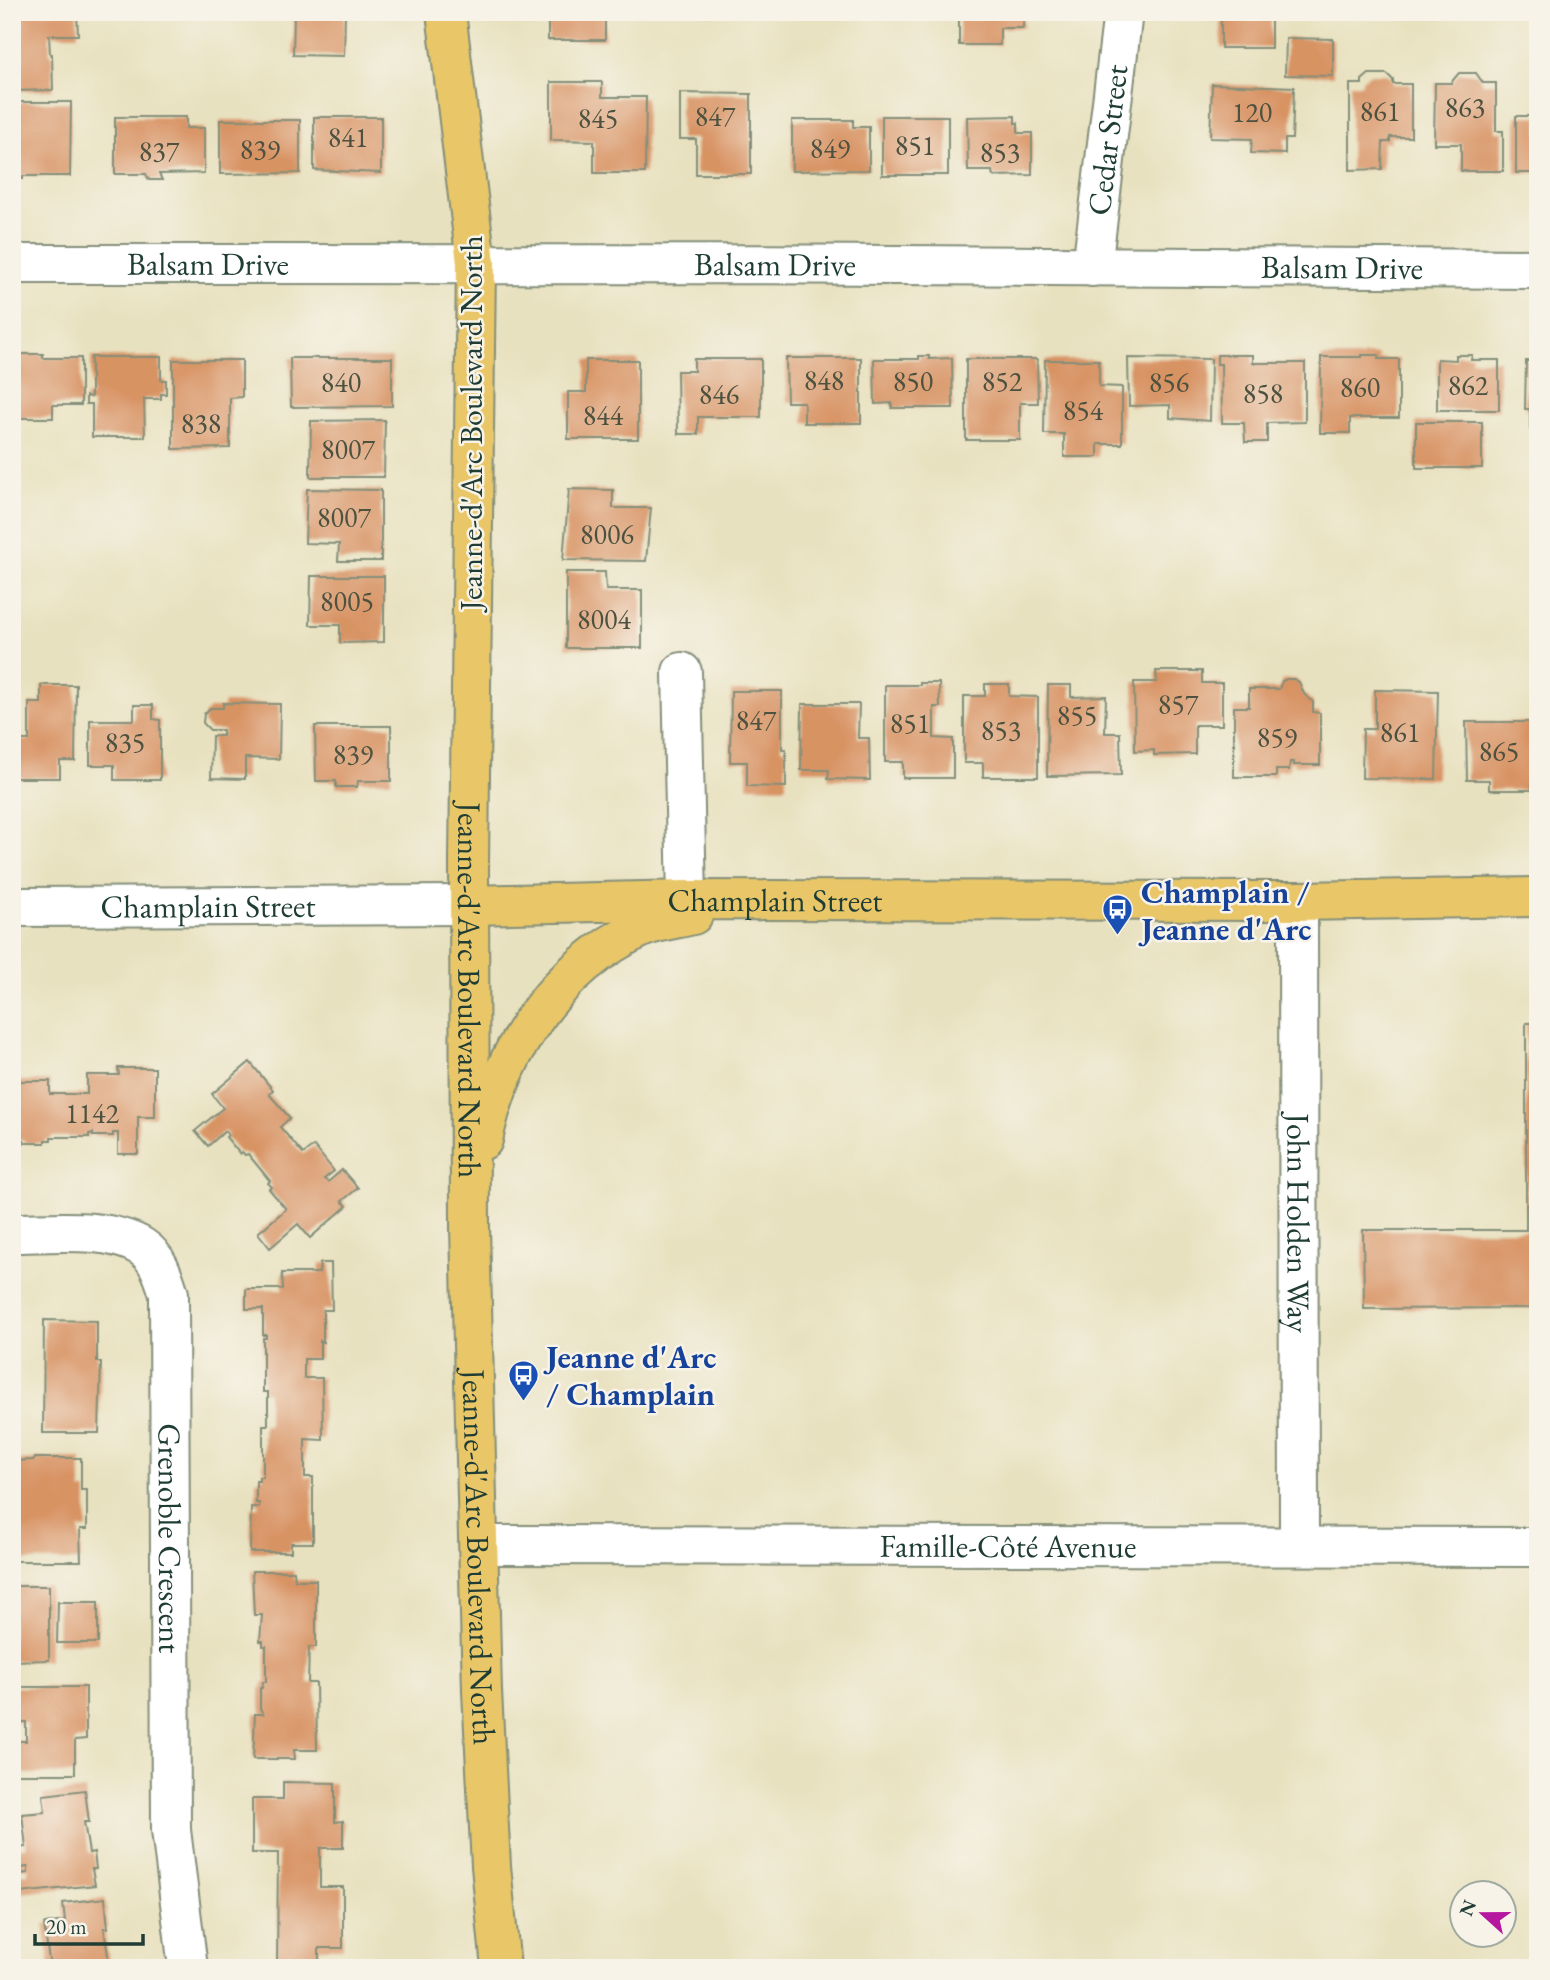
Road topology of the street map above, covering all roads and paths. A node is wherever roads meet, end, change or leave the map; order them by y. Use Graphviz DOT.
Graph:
graph roads {
  1 [pos="446,12"];
  2 [pos="1123,12"];
  3 [pos="476,263"];
  4 [pos="12,264"];
  5 [pos="1092,267"];
  6 [pos="1538,269"];
  7 [pos="682,672"];
  8 [pos="1538,897"];
  9 [pos="687,900"];
  10 [pos="758,900"];
  11 [pos="1298,901"];
  12 [pos="469,905"];
  13 [pos="12,907"];
  14 [pos="470,1228"];
  15 [pos="12,1233"];
  16 [pos="480,1545"];
  17 [pos="1299,1545"];
  18 [pos="1538,1547"];
  19 [pos="491,1866"];
  20 [pos="188,1968"];
  21 [pos="501,1968"];
  22 [pos="524,1968"];
  1 -- 3 [label="main road, Jeanne-d'Arc Boulevard North"];
  2 -- 5 [label="street, Cedar Street"];
  3 -- 4 [label="street, Balsam Drive"];
  3 -- 5 [label="street, Balsam Drive"];
  3 -- 12 [label="main road, Jeanne-d'Arc Boulevard North"];
  5 -- 6 [label="street, Balsam Drive"];
  7 -- 9 [label="street"];
  8 -- 11 [label="main road, Champlain Street"];
  9 -- 10 [label="main road, Champlain Street"];
  9 -- 12 [label="main road, Champlain Street"];
  10 -- 11 [label="main road, Champlain Street"];
  10 -- 14 [label="main road"];
  11 -- 17 [label="street, John Holden Way"];
  12 -- 13 [label="street, Champlain Street"];
  12 -- 14 [label="main road, Jeanne-d'Arc Boulevard North"];
  14 -- 16 [label="main road, Jeanne-d'Arc Boulevard North"];
  15 -- 20 [label="street, Grenoble Crescent"];
  16 -- 17 [label="street, Famille-Côté Avenue"];
  16 -- 19 [label="main road, Jeanne-d'Arc Boulevard North"];
  17 -- 18 [label="street, Famille-Côté Avenue"];
  19 -- 21 [label="main road, Jeanne-d'Arc Boulevard North"];
  19 -- 22 [label="main road"];
}
